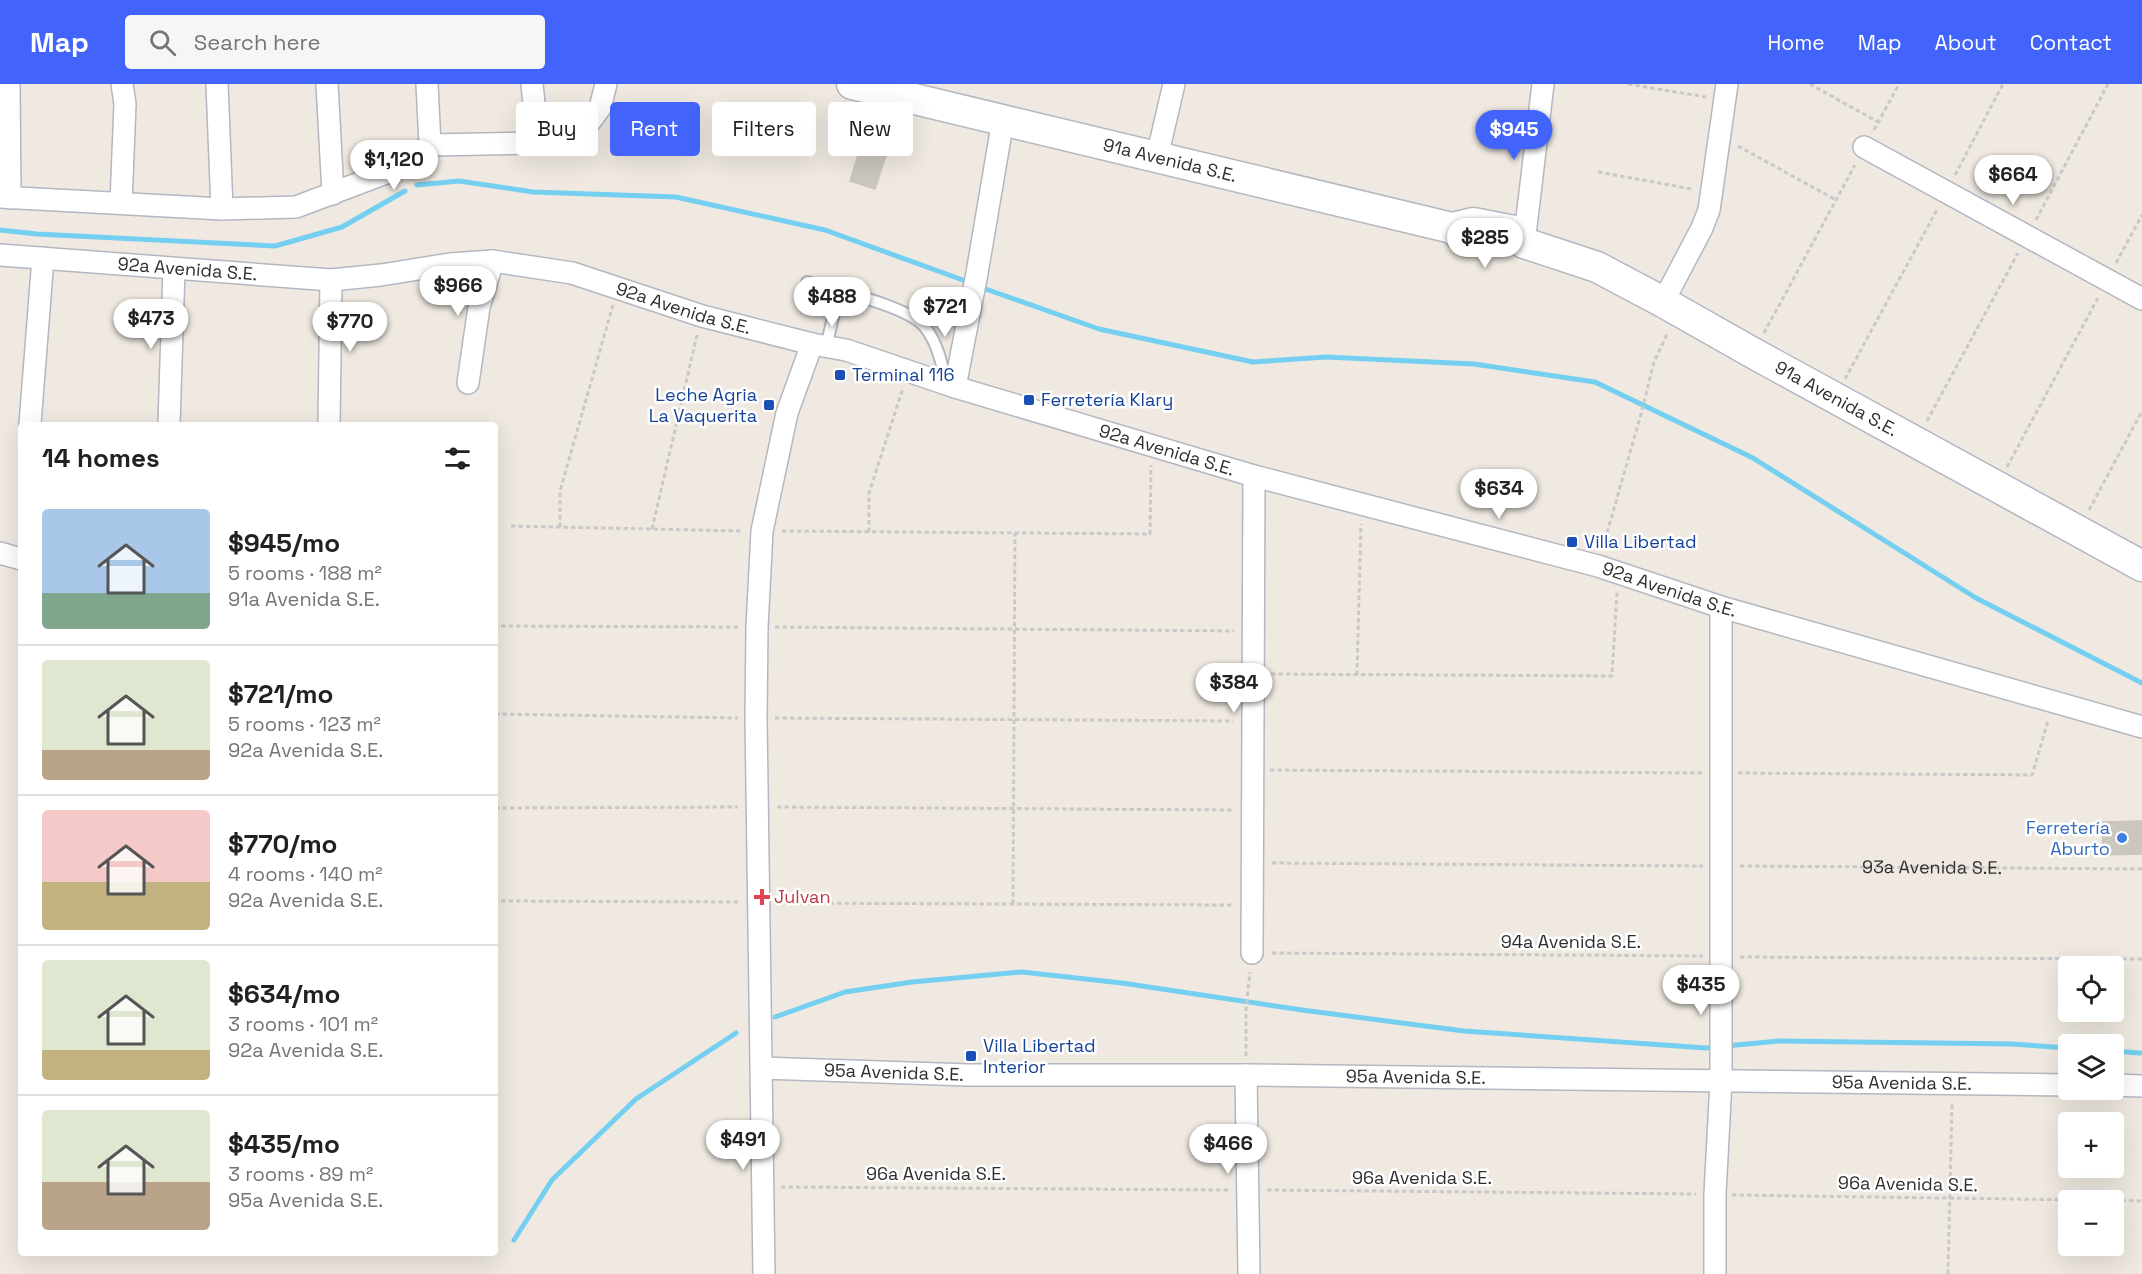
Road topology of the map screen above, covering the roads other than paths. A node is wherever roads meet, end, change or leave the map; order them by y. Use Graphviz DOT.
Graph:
graph roads {
  1 [pos="9,84"];
  2 [pos="122,84"];
  3 [pos="218,84"];
  4 [pos="327,84"];
  5 [pos="427,84"];
  6 [pos="532,84"];
  7 [pos="606,84"];
  8 [pos="852,84"];
  9 [pos="1174,84"];
  10 [pos="1541,84"];
  11 [pos="1726,92"];
  12 [pos="534,102"];
  13 [pos="598,111"];
  14 [pos="1003,120"];
  15 [pos="516,143"];
  16 [pos="430,145"];
  17 [pos="1864,147"];
  18 [pos="1157,157"];
  19 [pos="333,194"];
  20 [pos="5,198"];
  21 [pos="121,202"];
  22 [pos="222,209"];
  23 [pos="1524,243"];
  24 [pos="0,255"];
  25 [pos="43,258"];
  26 [pos="493,261"];
  27 [pos="174,269"];
  28 [pos="331,280"];
  29 [pos="807,282"];
  30 [pos="839,292"];
  31 [pos="2142,299"];
  32 [pos="1671,306"];
  33 [pos="819,345"];
  34 [pos="468,383"];
  35 [pos="950,386"];
  36 [pos="30,422"];
  37 [pos="169,422"];
  38 [pos="329,422"];
  39 [pos="1254,476"];
  40 [pos="2142,566"];
  41 [pos="1721,607"];
  42 [pos="2142,727"];
  43 [pos="1252,953"];
  44 [pos="762,1068"];
  45 [pos="1246,1076"];
  46 [pos="1721,1081"];
  47 [pos="2058,1085"];
  48 [pos="2124,1085"];
  49 [pos="2142,1086"];
  50 [pos="764,1274"];
  51 [pos="1249,1274"];
  52 [pos="1715,1274"];
  1 -- 20 [label="street"];
  2 -- 21 [label="street"];
  3 -- 22 [label="street"];
  4 -- 19 [label="street"];
  5 -- 16 [label="street"];
  6 -- 12 [label="street"];
  7 -- 13 [label="street"];
  8 -- 14 [label="street, 91a Avenida S.E."];
  9 -- 18 [label="street"];
  10 -- 23 [label="street"];
  11 -- 32 [label="street"];
  14 -- 18 [label="street, 91a Avenida S.E."];
  14 -- 35 [label="street"];
  15 -- 16 [label="street"];
  16 -- 19 [label="street"];
  17 -- 31 [label="street"];
  18 -- 23 [label="street, 91a Avenida S.E."];
  19 -- 22 [label="street"];
  20 -- 21 [label="street"];
  21 -- 22 [label="street"];
  23 -- 32 [label="street, 91a Avenida S.E."];
  24 -- 25 [label="street, 92a Avenida S.E."];
  25 -- 27 [label="street, 92a Avenida S.E."];
  25 -- 36 [label="street"];
  26 -- 28 [label="street, 92a Avenida S.E."];
  26 -- 33 [label="street, 92a Avenida S.E."];
  26 -- 34 [label="street"];
  27 -- 28 [label="street, 92a Avenida S.E."];
  27 -- 37 [label="street"];
  28 -- 38 [label="street"];
  29 -- 30 [label="lane"];
  30 -- 33 [label="lane"];
  30 -- 35 [label="lane"];
  32 -- 40 [label="street, 91a Avenida S.E."];
  33 -- 35 [label="street, 92a Avenida S.E."];
  33 -- 44 [label="street"];
  35 -- 39 [label="street, 92a Avenida S.E."];
  39 -- 41 [label="street, 92a Avenida S.E."];
  39 -- 43 [label="street"];
  41 -- 42 [label="street, 92a Avenida S.E."];
  41 -- 46 [label="street"];
  44 -- 45 [label="street, 95a Avenida S.E."];
  44 -- 50 [label="street"];
  45 -- 46 [label="street, 95a Avenida S.E."];
  45 -- 51 [label="street"];
  46 -- 47 [label="street, 95a Avenida S.E."];
  46 -- 52 [label="street"];
  48 -- 49 [label="street"];
}
